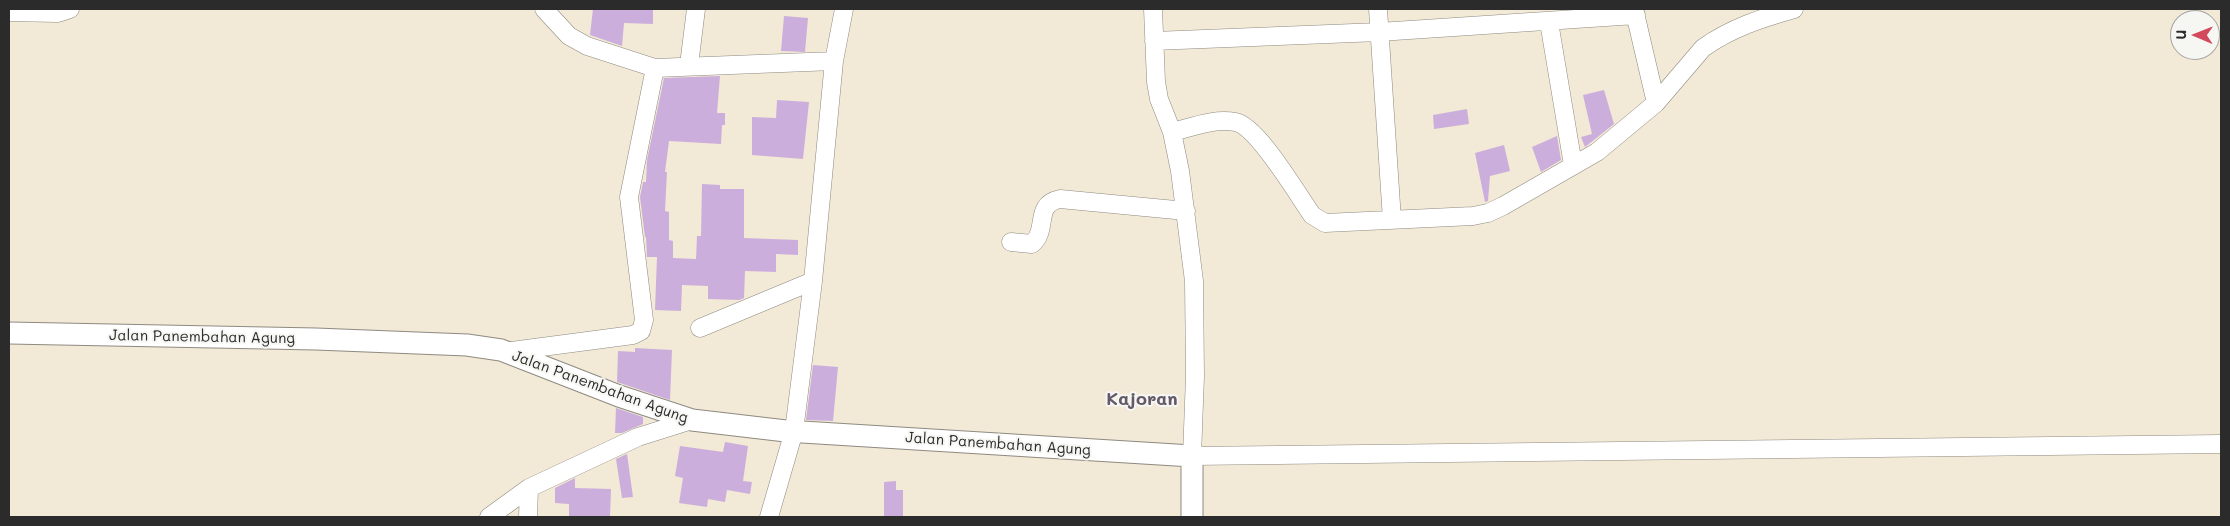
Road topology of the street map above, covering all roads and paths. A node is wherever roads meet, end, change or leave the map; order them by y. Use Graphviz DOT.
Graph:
graph roads {
  1 [pos="70,9"];
  2 [pos="544,9"];
  3 [pos="696,9"];
  4 [pos="844,9"];
  5 [pos="1153,9"];
  6 [pos="1378,9"];
  7 [pos="1794,9"];
  8 [pos="9,12"];
  9 [pos="1635,12"];
  10 [pos="1548,22"];
  11 [pos="1379,32"];
  12 [pos="1154,41"];
  13 [pos="832,61"];
  14 [pos="689,65"];
  15 [pos="655,68"];
  16 [pos="1656,103"];
  17 [pos="1172,132"];
  18 [pos="1573,165"];
  19 [pos="1186,211"];
  20 [pos="1392,220"];
  21 [pos="1011,242"];
  22 [pos="813,281"];
  23 [pos="700,328"];
  24 [pos="9,333"];
  25 [pos="503,352"];
  26 [pos="692,420"];
  27 [pos="783,430"];
  28 [pos="2221,444"];
  29 [pos="1192,456"];
  30 [pos="529,488"];
  31 [pos="489,517"];
  32 [pos="528,517"];
  33 [pos="769,517"];
  34 [pos="1192,517"];
  1 -- 8 [label="street"];
  2 -- 15 [label="street"];
  3 -- 14 [label="street"];
  4 -- 13 [label="street"];
  5 -- 12 [label="street"];
  6 -- 11 [label="street"];
  7 -- 16 [label="street"];
  9 -- 10 [label="street"];
  9 -- 16 [label="street"];
  10 -- 11 [label="street"];
  10 -- 18 [label="street"];
  11 -- 12 [label="street"];
  11 -- 20 [label="street"];
  12 -- 17 [label="street"];
  13 -- 14 [label="street"];
  13 -- 22 [label="street"];
  14 -- 15 [label="street"];
  15 -- 25 [label="street"];
  16 -- 18 [label="street"];
  17 -- 19 [label="street"];
  17 -- 20 [label="street"];
  18 -- 20 [label="street"];
  19 -- 21 [label="street"];
  19 -- 29 [label="street"];
  22 -- 23 [label="street"];
  22 -- 27 [label="street"];
  24 -- 25 [label="street, Jalan Panembahan Agung"];
  25 -- 26 [label="street, Jalan Panembahan Agung"];
  26 -- 27 [label="street, Jalan Panembahan Agung"];
  26 -- 30 [label="street"];
  27 -- 29 [label="street, Jalan Panembahan Agung"];
  27 -- 33 [label="street"];
  28 -- 29 [label="street"];
  29 -- 34 [label="street"];
  30 -- 31 [label="street"];
  30 -- 32 [label="street"];
}
